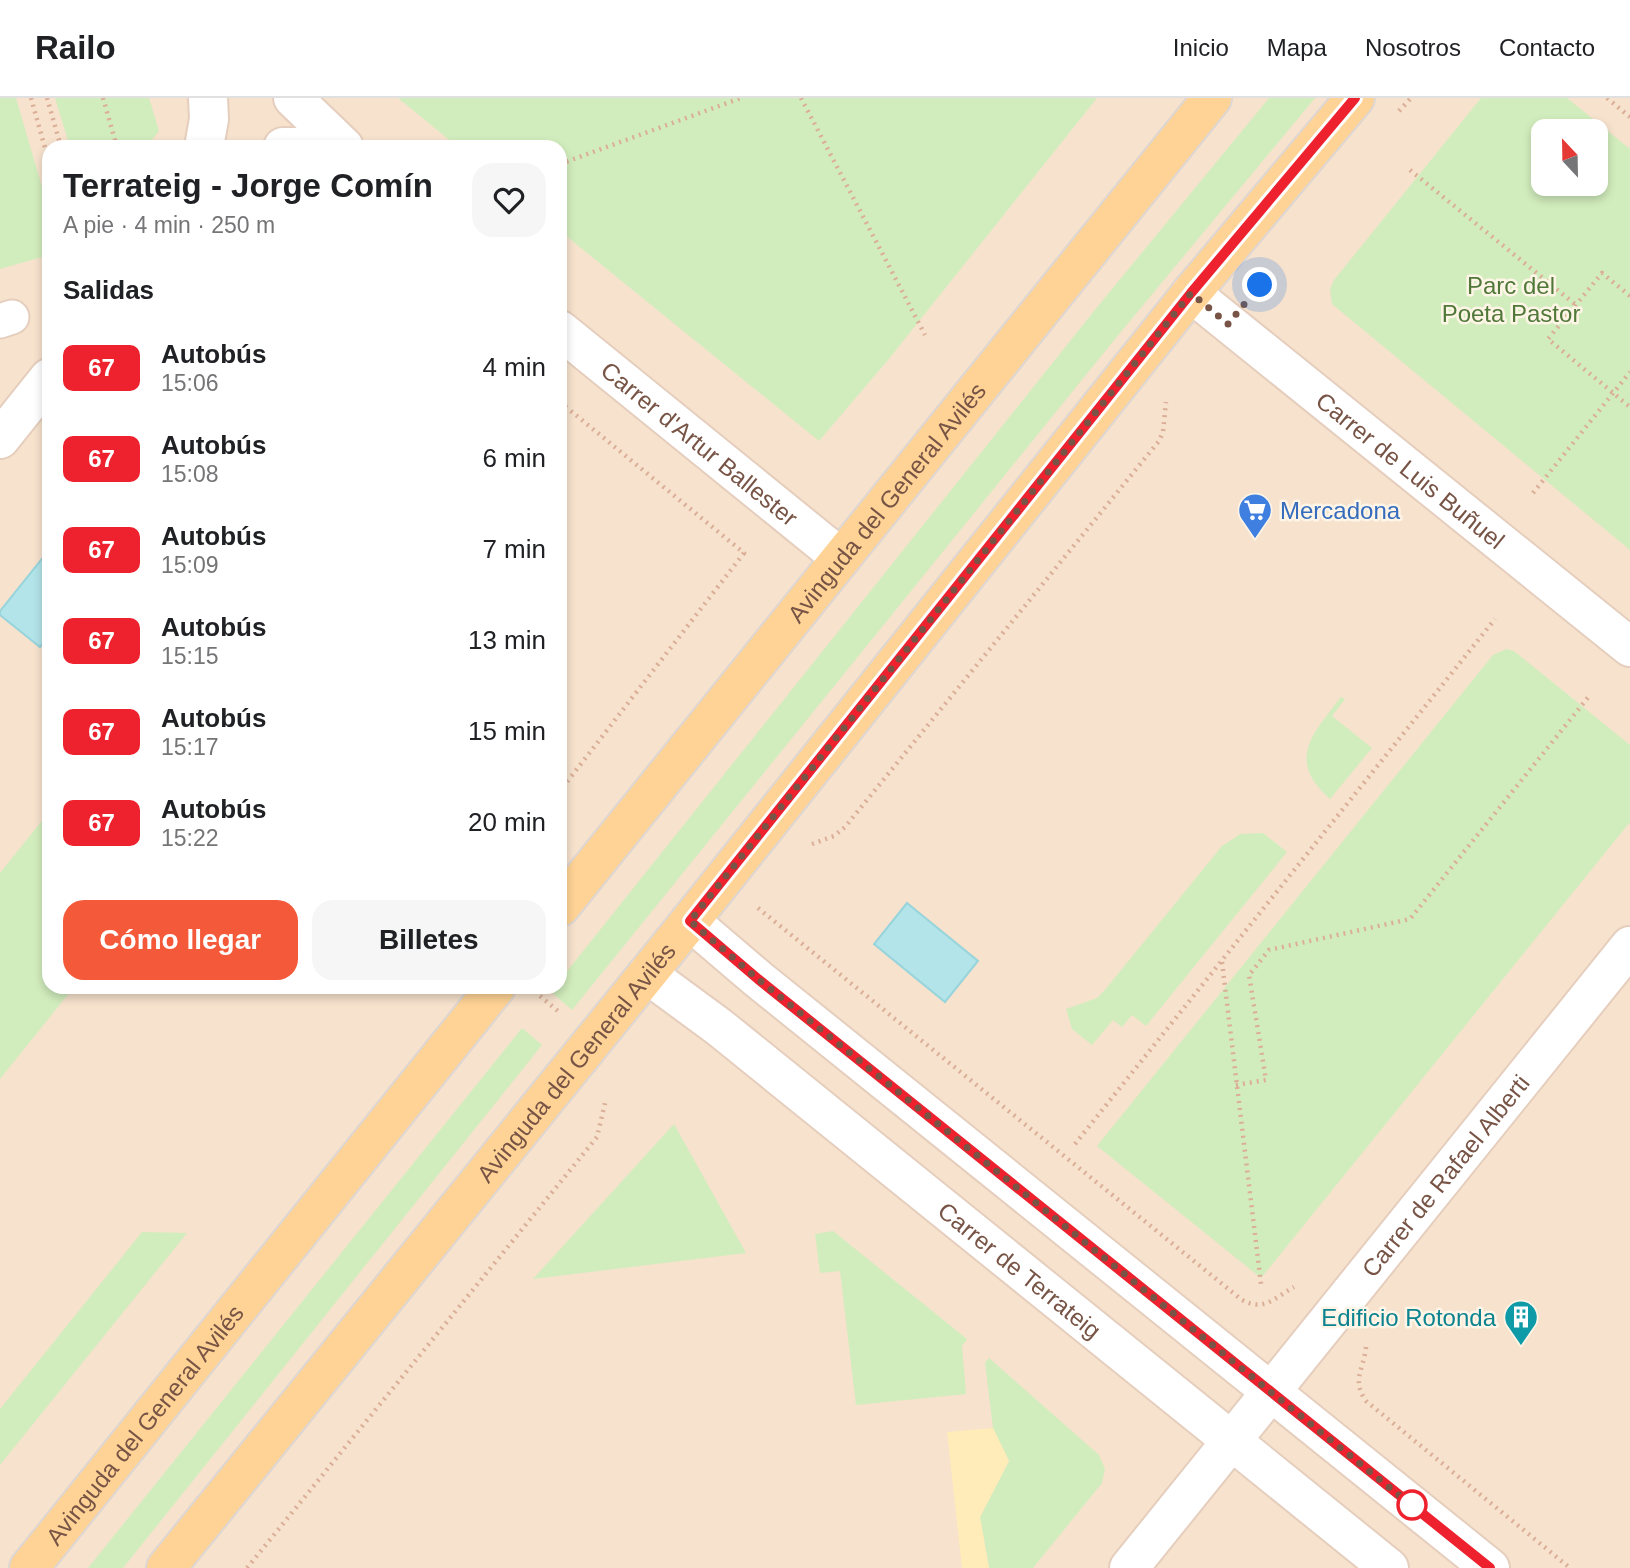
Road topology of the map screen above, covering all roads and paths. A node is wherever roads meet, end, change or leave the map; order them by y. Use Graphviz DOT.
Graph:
graph roads {
  1 [pos="31,98"];
  2 [pos="47,98"];
  3 [pos="103,98"];
  4 [pos="293,98"];
  5 [pos="741,98"];
  6 [pos="801,98"];
  7 [pos="1212,98"];
  8 [pos="1355,98"];
  9 [pos="1411,98"];
  10 [pos="1607,98"];
  11 [pos="1395,116"];
  12 [pos="1630,117"];
  13 [pos="43,140"];
  14 [pos="59,140"];
  15 [pos="115,140"];
  16 [pos="337,140"];
  17 [pos="567,161"];
  18 [pos="1410,170"];
  19 [pos="1191,293"];
  20 [pos="1630,296"];
  21 [pos="1576,305"];
  22 [pos="925,335"];
  23 [pos="567,336"];
  24 [pos="1630,372"];
  25 [pos="42,387"];
  26 [pos="1613,393"];
  27 [pos="1169,396"];
  28 [pos="1630,407"];
  29 [pos="567,408"];
  30 [pos="0,439"];
  31 [pos="1533,493"];
  32 [pos="841,558"];
  33 [pos="1495,619"];
  34 [pos="1630,647"];
  35 [pos="1590,695"];
  36 [pos="567,782"];
  37 [pos="811,845"];
  38 [pos="567,898"];
  39 [pos="764,898"];
  40 [pos="757,907"];
  41 [pos="690,921"];
  42 [pos="1630,946"];
  43 [pos="1222,961"];
  44 [pos="647,974"];
  45 [pos="490,994"];
  46 [pos="1236,1085"];
  47 [pos="611,1088"];
  48 [pos="1075,1144"];
  49 [pos="1261,1284"];
  50 [pos="1271,1392"];
  51 [pos="1232,1441"];
  52 [pos="29,1568"];
  53 [pos="166,1568"];
  54 [pos="247,1568"];
  55 [pos="1129,1568"];
  56 [pos="1389,1568"];
  57 [pos="1490,1568"];
  1 -- 13 [label="path"];
  2 -- 14 [label="path"];
  3 -- 15 [label="path"];
  4 -- 16 [label="street"];
  5 -- 17 [label="path"];
  6 -- 22 [label="path"];
  7 -- 32 [label="main road, Avinguda del General Avilés"];
  8 -- 19 [label="main road, Avinguda del General Avilés"];
  9 -- 11 [label="path"];
  10 -- 12 [label="path"];
  18 -- 21 [label="path"];
  19 -- 34 [label="street, Carrer de Luis Buñuel"];
  19 -- 41 [label="main road, Avinguda del General Avilés"];
  20 -- 21 [label="path"];
  21 -- 26 [label="path"];
  23 -- 32 [label="street, Carrer d'Artur Ballester"];
  24 -- 26 [label="path"];
  25 -- 30 [label="street"];
  26 -- 28 [label="path"];
  26 -- 31 [label="path"];
  27 -- 37 [label="path"];
  29 -- 36 [label="path"];
  32 -- 38 [label="main road, Avinguda del General Avilés"];
  33 -- 43 [label="path"];
  35 -- 46 [label="path"];
  39 -- 40 [label="path"];
  41 -- 44 [label="main road, Avinguda del General Avilés"];
  41 -- 50 [label="street"];
  42 -- 50 [label="street, Carrer de Rafael Alberti"];
  43 -- 46 [label="path"];
  43 -- 48 [label="path"];
  44 -- 51 [label="street, Carrer de Terrateig"];
  44 -- 53 [label="main road, Avinguda del General Avilés"];
  45 -- 52 [label="main road, Avinguda del General Avilés"];
  46 -- 49 [label="path"];
  47 -- 54 [label="path"];
  50 -- 51 [label="street, Carrer de Rafael Alberti"];
  50 -- 57 [label="street"];
  51 -- 55 [label="street, Carrer de Rafael Alberti"];
  51 -- 56 [label="street, Carrer de Terrateig"];
}
